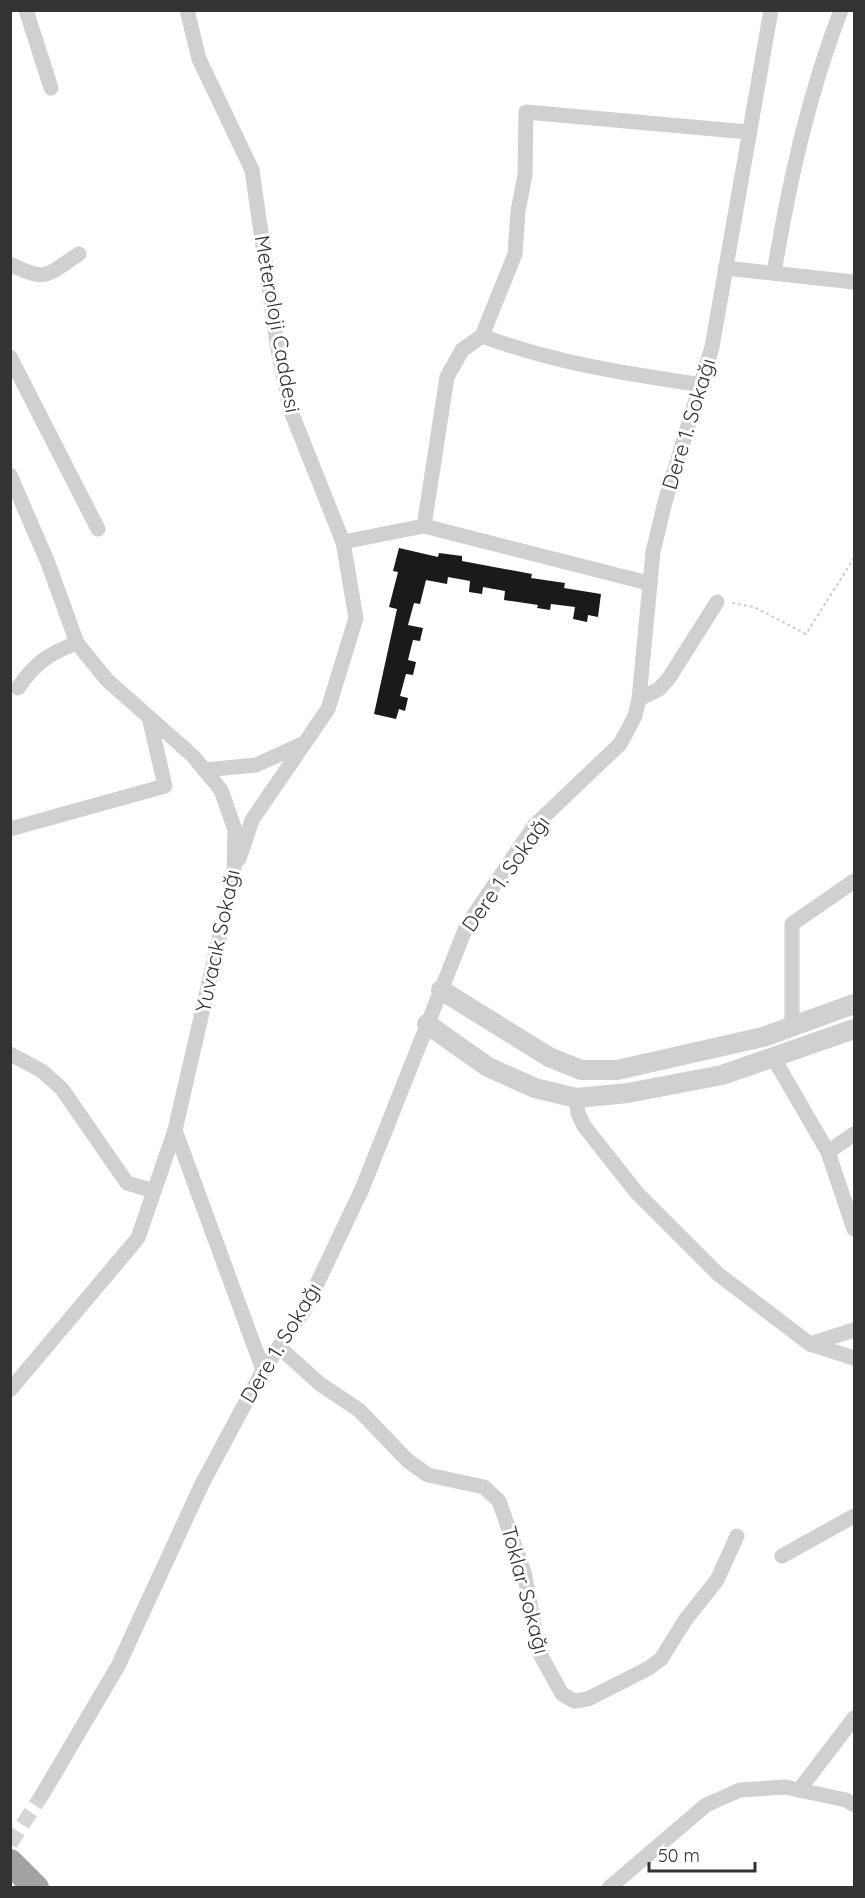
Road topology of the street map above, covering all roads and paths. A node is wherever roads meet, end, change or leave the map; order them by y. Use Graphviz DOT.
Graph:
graph roads {
  1 [pos="26,10"];
  2 [pos="187,10"];
  3 [pos="771,10"];
  4 [pos="841,10"];
  5 [pos="51,88"];
  6 [pos="748,132"];
  7 [pos="79,254"];
  8 [pos="10,264"];
  9 [pos="725,267"];
  10 [pos="774,273"];
  11 [pos="855,282"];
  12 [pos="482,336"];
  13 [pos="10,357"];
  14 [pos="702,385"];
  15 [pos="10,475"];
  16 [pos="424,526"];
  17 [pos="98,528"];
  18 [pos="343,542"];
  19 [pos="855,558"];
  20 [pos="648,583"];
  21 [pos="717,602"];
  22 [pos="76,643"];
  23 [pos="18,688"];
  24 [pos="639,699"];
  25 [pos="148,717"];
  26 [pos="303,744"];
  27 [pos="205,770"];
  28 [pos="10,828"];
  29 [pos="234,874"];
  30 [pos="855,881"];
  31 [pos="441,990"];
  32 [pos="855,1004"];
  33 [pos="427,1024"];
  34 [pos="792,1026"];
  35 [pos="855,1029"];
  36 [pos="10,1054"];
  37 [pos="774,1059"];
  38 [pos="576,1098"];
  39 [pos="176,1130"];
  40 [pos="855,1134"];
  41 [pos="828,1152"];
  42 [pos="154,1191"];
  43 [pos="855,1229"];
  44 [pos="855,1330"];
  45 [pos="810,1344"];
  46 [pos="279,1347"];
  47 [pos="855,1358"];
  48 [pos="263,1370"];
  49 [pos="10,1390"];
  50 [pos="855,1516"];
  51 [pos="737,1536"];
  52 [pos="782,1556"];
  53 [pos="855,1718"];
  54 [pos="799,1790"];
  55 [pos="42,1795"];
  56 [pos="855,1805"];
  57 [pos="10,1862"];
  58 [pos="36,1887"];
  59 [pos="609,1887"];
  1 -- 5 [label="street"];
  2 -- 18 [label="street, Meteroloji Caddesi"];
  3 -- 6 [label="street, Dere 1. Sokağı"];
  4 -- 10 [label="street"];
  6 -- 9 [label="street, Dere 1. Sokağı"];
  6 -- 12 [label="street"];
  7 -- 8 [label="street"];
  9 -- 10 [label="street"];
  9 -- 14 [label="street, Dere 1. Sokağı"];
  10 -- 11 [label="street"];
  12 -- 14 [label="street"];
  12 -- 16 [label="street"];
  13 -- 17 [label="street"];
  14 -- 20 [label="street, Dere 1. Sokağı"];
  15 -- 22 [label="street, Yuvacık Sokağı"];
  16 -- 18 [label="street"];
  16 -- 20 [label="street"];
  18 -- 26 [label="street, Meteroloji Caddesi"];
  19 -- 21 [label="path"];
  20 -- 24 [label="street, Dere 1. Sokağı"];
  21 -- 24 [label="street"];
  22 -- 23 [label="street"];
  22 -- 25 [label="street, Yuvacık Sokağı"];
  24 -- 31 [label="street, Dere 1. Sokağı"];
  25 -- 27 [label="street, Yuvacık Sokağı"];
  25 -- 28 [label="street"];
  26 -- 27 [label="street"];
  26 -- 29 [label="street, Meteroloji Caddesi"];
  27 -- 29 [label="street, Yuvacık Sokağı"];
  29 -- 39 [label="street, Yuvacık Sokağı"];
  30 -- 34 [label="street"];
  31 -- 33 [label="street, Dere 1. Sokağı"];
  31 -- 34 [label="street"];
  32 -- 34 [label="street"];
  33 -- 38 [label="street"];
  33 -- 46 [label="street, Dere 1. Sokağı"];
  35 -- 37 [label="street"];
  36 -- 42 [label="street"];
  37 -- 38 [label="street"];
  37 -- 41 [label="street"];
  38 -- 45 [label="street"];
  39 -- 42 [label="street, Yuvacık Sokağı"];
  39 -- 48 [label="street"];
  40 -- 41 [label="street"];
  41 -- 43 [label="street"];
  42 -- 49 [label="street, Yuvacık Sokağı"];
  44 -- 45 [label="street"];
  45 -- 47 [label="street"];
  46 -- 48 [label="street, Dere 1. Sokağı"];
  46 -- 51 [label="street, Toklar Sokağı"];
  48 -- 55 [label="street, Dere 1. Sokağı"];
  50 -- 52 [label="street"];
  53 -- 54 [label="street"];
  54 -- 56 [label="street"];
  54 -- 59 [label="street"];
  57 -- 58 [label="highway"];
}
